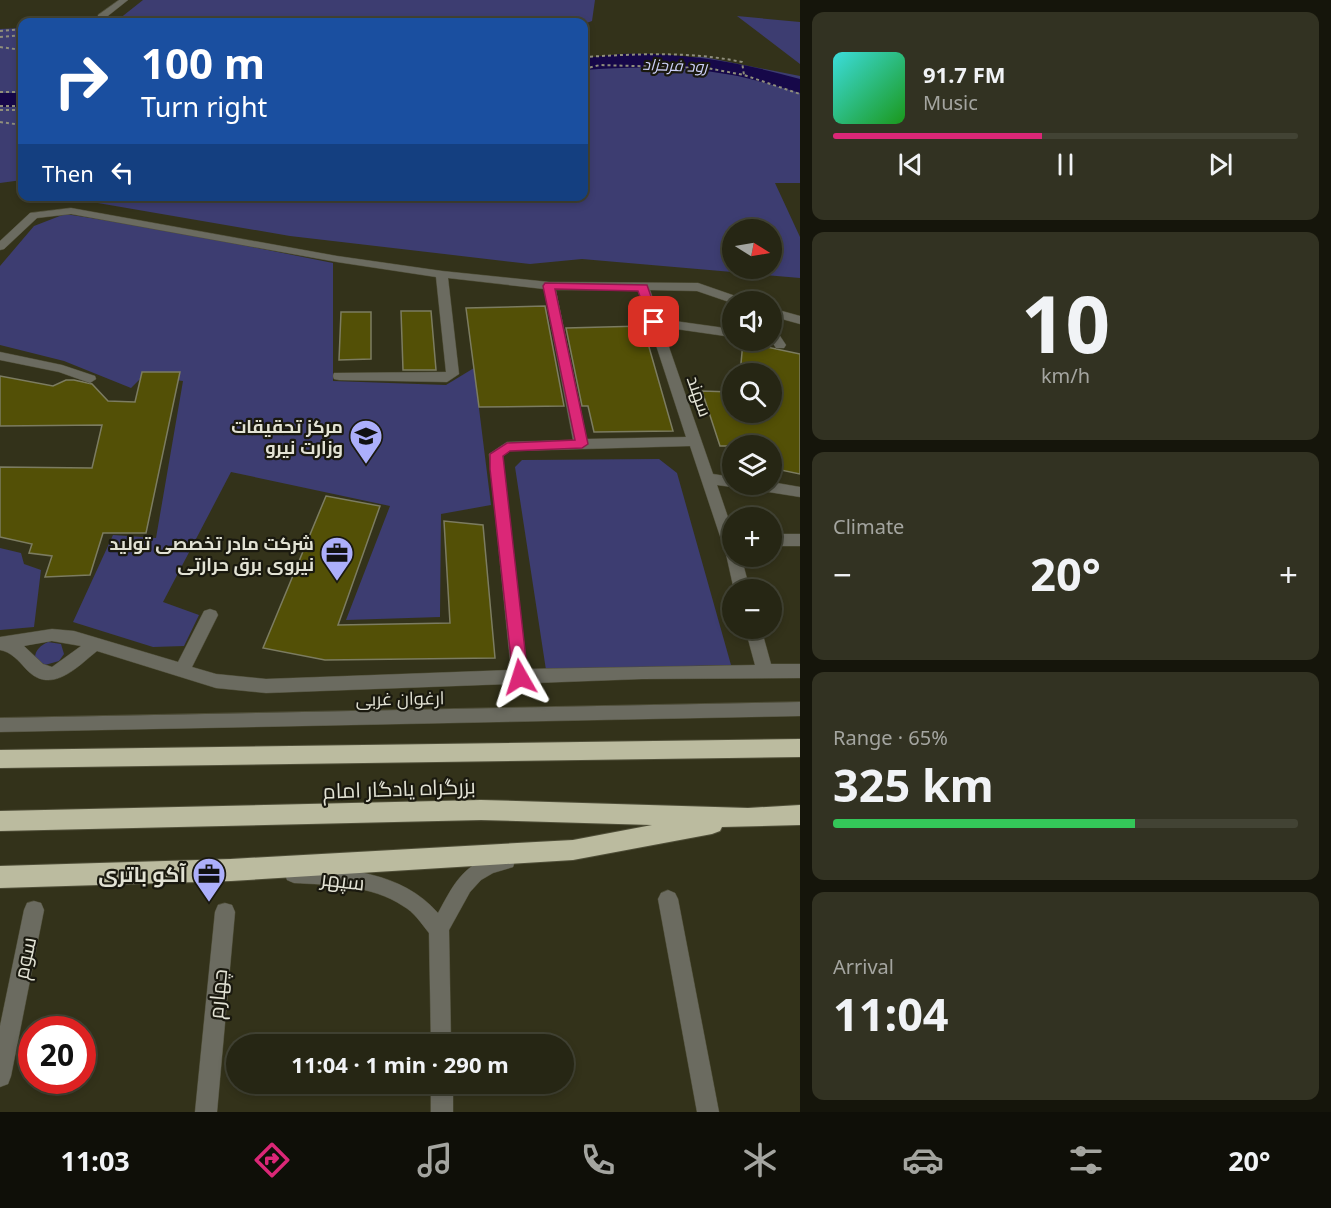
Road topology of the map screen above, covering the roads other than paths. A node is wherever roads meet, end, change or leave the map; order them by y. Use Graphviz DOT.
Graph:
graph roads {
  1 [pos="124,0"];
  2 [pos="102,17"];
  3 [pos="0,248"];
  4 [pos="442,274"];
  5 [pos="549,286"];
  6 [pos="643,288"];
  7 [pos="722,296"];
  8 [pos="782,315"];
  9 [pos="800,320"];
  10 [pos="654,322"];
  11 [pos="722,332"];
  12 [pos="0,356"];
  13 [pos="339,376"];
  14 [pos="90,379"];
  15 [pos="695,441"];
  16 [pos="582,444"];
  17 [pos="707,478"];
  18 [pos="722,480"];
  19 [pos="782,489"];
  20 [pos="800,492"];
  21 [pos="722,520"];
  22 [pos="782,540"];
  23 [pos="800,540"];
  24 [pos="210,615"];
  25 [pos="756,639"];
  26 [pos="1,643"];
  27 [pos="96,643"];
  28 [pos="765,671"];
  29 [pos="800,671"];
  30 [pos="181,672"];
  31 [pos="520,677"];
  32 [pos="800,709"];
  33 [pos="0,725"];
  34 [pos="800,748"];
  35 [pos="0,759"];
  36 [pos="800,815"];
  37 [pos="748,818"];
  38 [pos="0,821"];
  39 [pos="573,850"];
  40 [pos="231,870"];
  41 [pos="0,877"];
  42 [pos="668,899"];
  43 [pos="34,910"];
  44 [pos="225,912"];
  45 [pos="439,929"];
  46 [pos="441,1034"];
  47 [pos="0,1076"];
  48 [pos="442,1094"];
  49 [pos="207,1112"];
  50 [pos="442,1112"];
  51 [pos="708,1112"];
  1 -- 2 [label="street"];
  3 -- 4 [label="street"];
  4 -- 5 [label="street"];
  4 -- 13 [label="street"];
  5 -- 6 [label="street"];
  5 -- 16 [label="street"];
  6 -- 7 [label="street"];
  6 -- 10 [label="street, سهند"];
  8 -- 9 [label="street"];
  10 -- 11 [label="street"];
  10 -- 15 [label="street, سهند"];
  12 -- 14 [label="street"];
  15 -- 16 [label="street"];
  15 -- 17 [label="street, سهند"];
  16 -- 31 [label="street"];
  17 -- 18 [label="street"];
  17 -- 21 [label="street, سهند"];
  19 -- 20 [label="street"];
  22 -- 23 [label="street"];
  24 -- 30 [label="street"];
  25 -- 28 [label="street"];
  26 -- 27 [label="street"];
  26 -- 27 [label="street"];
  27 -- 30 [label="street"];
  28 -- 29 [label="street"];
  28 -- 31 [label="street"];
  30 -- 31 [label="street"];
  32 -- 33 [label="street, ارغوان غربی"];
  34 -- 35 [label="highway, بزرگراه یادگار امام"];
  36 -- 37 [label="highway, بزرگراه یادگار امام"];
  37 -- 38 [label="highway, بزرگراه یادگار امام"];
  37 -- 39 [label="highway"];
  39 -- 40 [label="highway"];
  39 -- 45 [label="street"];
  40 -- 41 [label="highway"];
  40 -- 45 [label="street, سپهر"];
  42 -- 51 [label="street"];
  43 -- 47 [label="street, سوم"];
  44 -- 49 [label="street, چهارم"];
  45 -- 46 [label="street"];
  48 -- 50 [label="street"];
}
